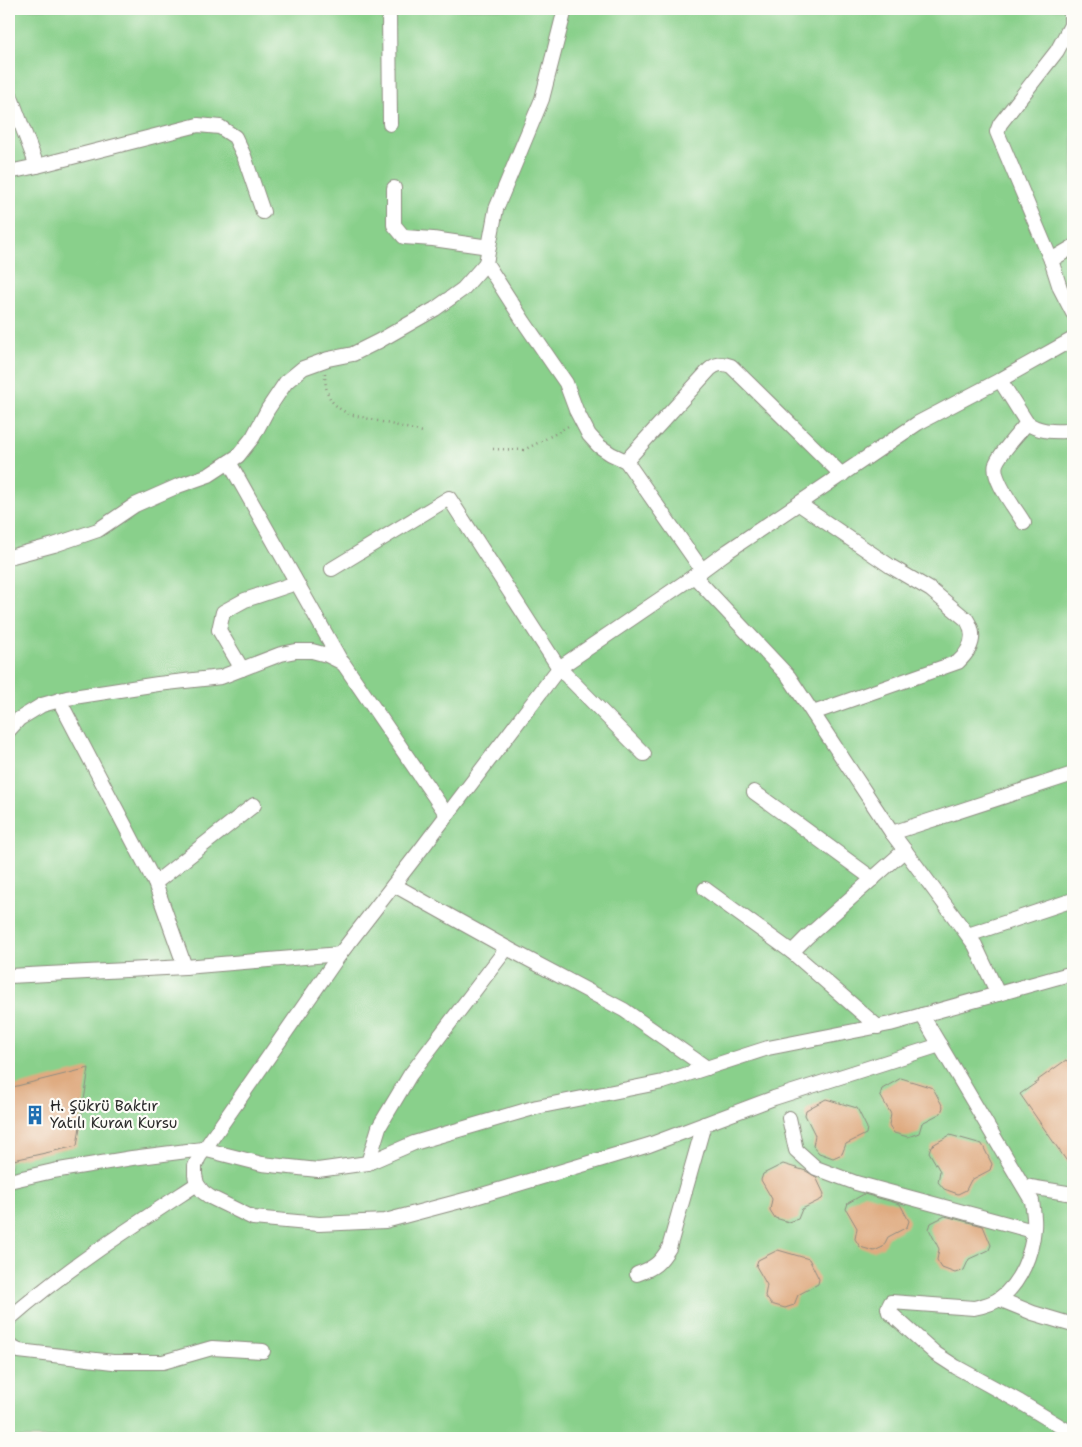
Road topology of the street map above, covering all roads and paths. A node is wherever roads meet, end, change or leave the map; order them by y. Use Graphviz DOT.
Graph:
graph roads {
  1 [pos="389,9"];
  2 [pos="565,9"];
  3 [pos="1071,9"];
  4 [pos="1072,26"];
  5 [pos="9,92"];
  6 [pos="390,124"];
  7 [pos="37,166"];
  8 [pos="9,172"];
  9 [pos="394,188"];
  10 [pos="263,212"];
  11 [pos="489,247"];
  12 [pos="1073,247"];
  13 [pos="1051,260"];
  14 [pos="486,263"];
  15 [pos="1073,313"];
  16 [pos="1073,339"];
  17 [pos="328,359"];
  18 [pos="1000,380"];
  19 [pos="580,418"];
  20 [pos="1027,423"];
  21 [pos="1073,431"];
  22 [pos="423,432"];
  23 [pos="493,449"];
  24 [pos="626,460"];
  25 [pos="229,462"];
  26 [pos="842,475"];
  27 [pos="799,504"];
  28 [pos="1024,523"];
  29 [pos="9,557"];
  30 [pos="332,570"];
  31 [pos="698,573"];
  32 [pos="296,583"];
  33 [pos="343,664"];
  34 [pos="558,668"];
  35 [pos="242,669"];
  36 [pos="59,700"];
  37 [pos="813,713"];
  38 [pos="9,730"];
  39 [pos="644,754"];
  40 [pos="1073,774"];
  41 [pos="754,792"];
  42 [pos="254,805"];
  43 [pos="447,815"];
  44 [pos="892,833"];
  45 [pos="905,850"];
  46 [pos="873,879"];
  47 [pos="155,883"];
  48 [pos="394,885"];
  49 [pos="705,889"];
  50 [pos="1073,900"];
  51 [pos="968,935"];
  52 [pos="507,948"];
  53 [pos="792,952"];
  54 [pos="340,954"];
  55 [pos="185,967"];
  56 [pos="1073,973"];
  57 [pos="9,976"];
  58 [pos="998,994"];
  59 [pos="922,1015"];
  60 [pos="878,1026"];
  61 [pos="940,1046"];
  62 [pos="707,1068"];
  63 [pos="788,1118"];
  64 [pos="704,1124"];
  65 [pos="203,1149"];
  66 [pos="368,1163"];
  67 [pos="9,1181"];
  68 [pos="197,1184"];
  69 [pos="1024,1186"];
  70 [pos="1073,1194"];
  71 [pos="1033,1231"];
  72 [pos="637,1274"];
  73 [pos="999,1299"];
  74 [pos="9,1319"];
  75 [pos="1073,1325"];
  76 [pos="9,1346"];
  77 [pos="263,1351"];
  78 [pos="1073,1434"];
  1 -- 6 [label="street"];
  2 -- 11 [label="street"];
  3 -- 4 [label="street"];
  4 -- 13 [label="street"];
  5 -- 7 [label="street"];
  7 -- 8 [label="street"];
  7 -- 10 [label="street"];
  9 -- 11 [label="street"];
  11 -- 14 [label="street"];
  12 -- 13 [label="street"];
  13 -- 15 [label="street"];
  14 -- 17 [label="street"];
  14 -- 19 [label="street"];
  16 -- 18 [label="street"];
  17 -- 22 [label="path"];
  17 -- 25 [label="street"];
  18 -- 20 [label="street"];
  18 -- 26 [label="street"];
  19 -- 23 [label="path"];
  19 -- 24 [label="street"];
  20 -- 21 [label="street"];
  20 -- 28 [label="street"];
  24 -- 26 [label="street"];
  24 -- 31 [label="street"];
  25 -- 29 [label="street"];
  25 -- 32 [label="street"];
  26 -- 27 [label="street"];
  27 -- 31 [label="street"];
  27 -- 37 [label="street"];
  30 -- 34 [label="street"];
  31 -- 34 [label="street"];
  31 -- 37 [label="street"];
  32 -- 33 [label="street"];
  32 -- 35 [label="street"];
  33 -- 35 [label="street"];
  33 -- 43 [label="street"];
  34 -- 39 [label="street"];
  34 -- 43 [label="street"];
  35 -- 36 [label="street"];
  36 -- 38 [label="street"];
  36 -- 47 [label="street"];
  37 -- 44 [label="street"];
  40 -- 44 [label="street"];
  41 -- 46 [label="street"];
  42 -- 47 [label="street"];
  43 -- 48 [label="street"];
  44 -- 45 [label="street"];
  45 -- 46 [label="street"];
  45 -- 51 [label="street"];
  46 -- 53 [label="street"];
  47 -- 55 [label="street"];
  48 -- 52 [label="street"];
  48 -- 54 [label="street"];
  49 -- 53 [label="street"];
  50 -- 51 [label="street"];
  51 -- 58 [label="street"];
  52 -- 62 [label="street"];
  52 -- 66 [label="street"];
  53 -- 60 [label="street"];
  54 -- 55 [label="street"];
  54 -- 65 [label="street"];
  55 -- 57 [label="street"];
  56 -- 58 [label="street"];
  58 -- 59 [label="street"];
  59 -- 60 [label="street"];
  59 -- 61 [label="street"];
  60 -- 62 [label="street"];
  61 -- 64 [label="street"];
  61 -- 69 [label="street"];
  62 -- 66 [label="street"];
  63 -- 71 [label="street"];
  64 -- 68 [label="street"];
  64 -- 72 [label="street"];
  65 -- 66 [label="street"];
  65 -- 67 [label="street"];
  65 -- 68 [label="street"];
  68 -- 74 [label="street"];
  69 -- 70 [label="street"];
  69 -- 71 [label="street"];
  71 -- 73 [label="street"];
  73 -- 75 [label="street"];
  73 -- 78 [label="street"];
  76 -- 77 [label="street"];
}
